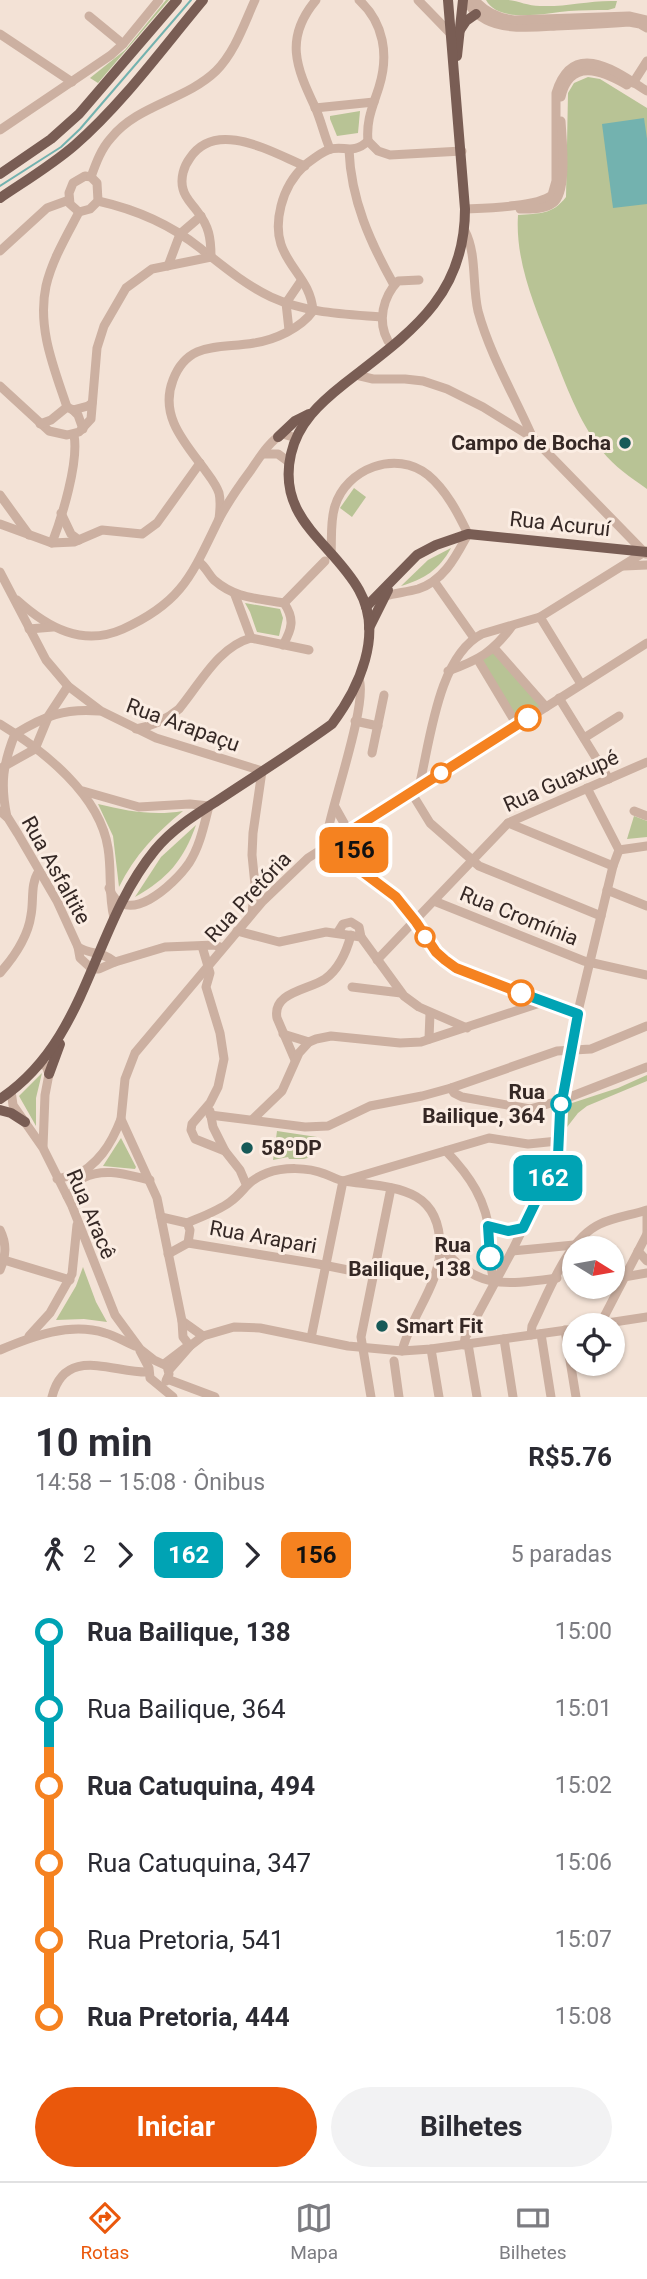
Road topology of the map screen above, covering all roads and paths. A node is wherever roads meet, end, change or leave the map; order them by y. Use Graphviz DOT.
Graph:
graph roads {
  1 [pos="159,0"];
  2 [pos="177,0"];
  3 [pos="203,0"];
  4 [pos="255,0"];
  5 [pos="316,0"];
  6 [pos="359,0"];
  7 [pos="418,0"];
  8 [pos="449,0"];
  9 [pos="465,0"];
  10 [pos="475,0"];
  11 [pos="476,14"];
  12 [pos="89,16"];
  13 [pos="647,20"];
  14 [pos="647,28"];
  15 [pos="455,32"];
  16 [pos="0,34"];
  17 [pos="123,44"];
  18 [pos="647,61"];
  19 [pos="72,82"];
  20 [pos="633,83"];
  21 [pos="647,91"];
  22 [pos="647,97"];
  23 [pos="374,102"];
  24 [pos="315,108"];
  25 [pos="0,129"];
  26 [pos="368,141"];
  27 [pos="330,149"];
  28 [pos="349,150"];
  29 [pos="462,151"];
  30 [pos="305,166"];
  31 [pos="0,174"];
  32 [pos="91,177"];
  33 [pos="0,198"];
  34 [pos="69,200"];
  35 [pos="98,201"];
  36 [pos="504,207"];
  37 [pos="465,209"];
  38 [pos="79,212"];
  39 [pos="201,216"];
  40 [pos="465,230"];
  41 [pos="180,234"];
  42 [pos="0,251"];
  43 [pos="211,257"];
  44 [pos="168,265"];
  45 [pos="419,279"];
  46 [pos="301,281"];
  47 [pos="394,285"];
  48 [pos="286,303"];
  49 [pos="313,311"];
  50 [pos="382,317"];
  51 [pos="289,330"];
  52 [pos="388,341"];
  53 [pos="356,375"];
  54 [pos="0,386"];
  55 [pos="92,403"];
  56 [pos="70,409"];
  57 [pos="311,413"];
  58 [pos="58,414"];
  59 [pos="523,415"];
  60 [pos="40,424"];
  61 [pos="511,424"];
  62 [pos="83,429"];
  63 [pos="63,435"];
  64 [pos="74,435"];
  65 [pos="278,437"];
  66 [pos="296,438"];
  67 [pos="533,438"];
  68 [pos="263,454"];
  69 [pos="289,462"];
  70 [pos="200,463"];
  71 [pos="215,484"];
  72 [pos="234,494"];
  73 [pos="0,495"];
  74 [pos="61,513"];
  75 [pos="219,519"];
  76 [pos="0,524"];
  77 [pos="468,534"];
  78 [pos="30,536"];
  79 [pos="79,540"];
  80 [pos="52,543"];
  81 [pos="646,552"];
  82 [pos="328,558"];
  83 [pos="647,565"];
  84 [pos="622,566"];
  85 [pos="199,571"];
  86 [pos="1,576"];
  87 [pos="434,581"];
  88 [pos="391,584"];
  89 [pos="11,594"];
  90 [pos="235,595"];
  91 [pos="385,596"];
  92 [pos="284,603"];
  93 [pos="366,607"];
  94 [pos="540,617"];
  95 [pos="512,626"];
  96 [pos="53,627"];
  97 [pos="369,628"];
  98 [pos="30,629"];
  99 [pos="251,638"];
  100 [pos="474,638"];
  101 [pos="647,643"];
  102 [pos="283,645"];
  103 [pos="494,648"];
  104 [pos="309,650"];
  105 [pos="478,660"];
  106 [pos="448,671"];
  107 [pos="359,679"];
  108 [pos="582,684"];
  109 [pos="68,686"];
  110 [pos="384,695"];
  111 [pos="559,698"];
  112 [pos="348,700"];
  113 [pos="545,707"];
  114 [pos="101,711"];
  115 [pos="49,715"];
  116 [pos="619,716"];
  117 [pos="355,722"];
  118 [pos="0,723"];
  119 [pos="517,725"];
  120 [pos="378,726"];
  121 [pos="136,729"];
  122 [pos="15,734"];
  123 [pos="584,738"];
  124 [pos="36,749"];
  125 [pos="372,753"];
  126 [pos="647,762"];
  127 [pos="2,767"];
  128 [pos="262,771"];
  129 [pos="609,779"];
  130 [pos="587,788"];
  131 [pos="415,789"];
  132 [pos="83,791"];
  133 [pos="209,806"];
  134 [pos="335,807"];
  135 [pos="0,811"];
  136 [pos="634,811"];
  137 [pos="647,816"];
  138 [pos="8,818"];
  139 [pos="508,823"];
  140 [pos="350,831"];
  141 [pos="328,845"];
  142 [pos="647,846"];
  143 [pos="619,850"];
  144 [pos="471,859"];
  145 [pos="612,866"];
  146 [pos="356,867"];
  147 [pos="39,871"];
  148 [pos="255,885"];
  149 [pos="109,888"];
  150 [pos="607,890"];
  151 [pos="270,894"];
  152 [pos="434,901"];
  153 [pos="121,905"];
  154 [pos="647,906"];
  155 [pos="601,916"];
  156 [pos="249,917"];
  157 [pos="114,918"];
  158 [pos="416,922"];
  159 [pos="237,931"];
  160 [pos="338,932"];
  161 [pos="351,935"];
  162 [pos="254,936"];
  163 [pos="361,937"];
  164 [pos="202,946"];
  165 [pos="78,947"];
  166 [pos="222,948"];
  167 [pos="99,953"];
  168 [pos="377,960"];
  169 [pos="115,962"];
  170 [pos="591,963"];
  171 [pos="209,964"];
  172 [pos="92,969"];
  173 [pos="0,973"];
  174 [pos="647,975"];
  175 [pos="192,984"];
  176 [pos="206,987"];
  177 [pos="352,987"];
  178 [pos="401,993"];
  179 [pos="543,1002"];
  180 [pos="429,1013"];
  181 [pos="578,1014"];
  182 [pos="647,1026"];
  183 [pos="467,1028"];
  184 [pos="64,1032"];
  185 [pos="283,1034"];
  186 [pos="429,1040"];
  187 [pos="309,1042"];
  188 [pos="570,1050"];
  189 [pos="295,1060"];
  190 [pos="40,1064"];
  191 [pos="647,1067"];
  192 [pos="49,1074"];
  193 [pos="451,1088"];
  194 [pos="11,1091"];
  195 [pos="0,1099"];
  196 [pos="562,1100"];
  197 [pos="210,1102"];
  198 [pos="0,1110"];
  199 [pos="211,1115"];
  200 [pos="121,1119"];
  201 [pos="253,1119"];
  202 [pos="25,1122"];
  203 [pos="558,1140"];
  204 [pos="43,1148"];
  205 [pos="225,1151"];
  206 [pos="446,1151"];
  207 [pos="98,1167"];
  208 [pos="379,1169"];
  209 [pos="57,1178"];
  210 [pos="74,1180"];
  211 [pos="150,1180"];
  212 [pos="343,1181"];
  213 [pos="246,1184"];
  214 [pos="376,1185"];
  215 [pos="391,1188"];
  216 [pos="67,1196"];
  217 [pos="647,1216"];
  218 [pos="161,1217"];
  219 [pos="77,1218"];
  220 [pos="187,1223"];
  221 [pos="488,1226"];
  222 [pos="523,1228"];
  223 [pos="0,1230"];
  224 [pos="647,1235"];
  225 [pos="583,1236"];
  226 [pos="188,1242"];
  227 [pos="440,1245"];
  228 [pos="562,1246"];
  229 [pos="512,1251"];
  230 [pos="638,1251"];
  231 [pos="168,1255"];
  232 [pos="4,1260"];
  233 [pos="647,1261"];
  234 [pos="325,1265"];
  235 [pos="562,1268"];
  236 [pos="490,1269"];
  237 [pos="0,1270"];
  238 [pos="647,1273"];
  239 [pos="373,1275"];
  240 [pos="625,1275"];
  241 [pos="625,1277"];
  242 [pos="482,1278"];
  243 [pos="557,1278"];
  244 [pos="70,1280"];
  245 [pos="494,1281"];
  246 [pos="647,1317"];
  247 [pos="625,1320"];
  248 [pos="182,1321"];
  249 [pos="562,1330"];
  250 [pos="541,1334"];
  251 [pos="531,1335"];
  252 [pos="203,1336"];
  253 [pos="183,1337"];
  254 [pos="28,1338"];
  255 [pos="311,1338"];
  256 [pos="504,1339"];
  257 [pos="466,1344"];
  258 [pos="190,1346"];
  259 [pos="138,1348"];
  260 [pos="361,1348"];
  261 [pos="431,1349"];
  262 [pos="0,1350"];
  263 [pos="402,1351"];
  264 [pos="177,1353"];
  265 [pos="394,1361"];
  266 [pos="161,1372"];
  267 [pos="574,1376"];
  268 [pos="52,1397"];
  269 [pos="173,1397"];
  270 [pos="215,1397"];
  271 [pos="371,1397"];
  272 [pos="399,1397"];
  273 [pos="439,1397"];
  274 [pos="477,1397"];
  275 [pos="513,1397"];
  276 [pos="551,1397"];
  277 [pos="576,1397"];
  1 -- 17 [label="street"];
  2 -- 31 [label="main road"];
  3 -- 33 [label="main road"];
  4 -- 32 [label="street"];
  5 -- 24 [label="street"];
  6 -- 23 [label="street"];
  7 -- 15 [label="street"];
  8 -- 15 [label="main road"];
  9 -- 11 [label="street"];
  9 -- 15 [label="main road"];
  10 -- 13 [label="street"];
  11 -- 14 [label="street"];
  11 -- 15 [label="main road"];
  12 -- 17 [label="street"];
  15 -- 29 [label="main road"];
  16 -- 19 [label="street"];
  17 -- 19 [label="street"];
  18 -- 20 [label="street"];
  19 -- 25 [label="street"];
  20 -- 21 [label="street"];
  20 -- 36 [label="street"];
  22 -- 36 [label="street"];
  23 -- 24 [label="street"];
  23 -- 26 [label="street"];
  24 -- 27 [label="street"];
  26 -- 28 [label="street"];
  26 -- 29 [label="street"];
  27 -- 28 [label="street"];
  27 -- 30 [label="street"];
  28 -- 47 [label="street"];
  29 -- 37 [label="main road"];
  30 -- 39 [label="street"];
  30 -- 46 [label="street"];
  32 -- 34 [label="street"];
  32 -- 35 [label="street"];
  34 -- 38 [label="street"];
  34 -- 42 [label="street"];
  35 -- 38 [label="street"];
  35 -- 41 [label="street"];
  36 -- 37 [label="street"];
  37 -- 40 [label="main road"];
  38 -- 56 [label="street"];
  39 -- 41 [label="street"];
  39 -- 43 [label="street"];
  40 -- 53 [label="main road"];
  40 -- 59 [label="street"];
  41 -- 43 [label="street"];
  41 -- 44 [label="street"];
  43 -- 44 [label="street"];
  43 -- 48 [label="street"];
  44 -- 55 [label="street"];
  45 -- 47 [label="street"];
  46 -- 48 [label="street"];
  46 -- 49 [label="street"];
  47 -- 50 [label="street"];
  48 -- 49 [label="street"];
  48 -- 51 [label="street"];
  49 -- 50 [label="street"];
  49 -- 51 [label="street"];
  50 -- 52 [label="street"];
  51 -- 70 [label="street"];
  53 -- 57 [label="main road"];
  53 -- 61 [label="street"];
  54 -- 60 [label="street"];
  55 -- 56 [label="street"];
  55 -- 62 [label="street"];
  56 -- 58 [label="street"];
  56 -- 62 [label="street"];
  57 -- 65 [label="main road"];
  57 -- 66 [label="main road"];
  58 -- 60 [label="street"];
  58 -- 63 [label="street"];
  59 -- 61 [label="street"];
  59 -- 67 [label="street"];
  60 -- 63 [label="street"];
  61 -- 67 [label="street"];
  62 -- 64 [label="street"];
  63 -- 64 [label="street"];
  64 -- 74 [label="street"];
  65 -- 66 [label="street"];
  65 -- 68 [label="street"];
  66 -- 69 [label="main road"];
  67 -- 81 [label="street"];
  68 -- 69 [label="street"];
  68 -- 72 [label="street"];
  69 -- 82 [label="main road"];
  70 -- 71 [label="street"];
  70 -- 79 [label="street"];
  71 -- 72 [label="street"];
  71 -- 75 [label="street"];
  72 -- 75 [label="street"];
  73 -- 78 [label="street"];
  74 -- 79 [label="street"];
  74 -- 80 [label="street"];
  75 -- 85 [label="street"];
  76 -- 78 [label="street"];
  77 -- 81 [label="main road, Rua Acuruí"];
  77 -- 82 [label="street"];
  77 -- 87 [label="street"];
  77 -- 88 [label="main road"];
  78 -- 80 [label="street"];
  79 -- 80 [label="street"];
  81 -- 84 [label="street"];
  82 -- 92 [label="street"];
  82 -- 93 [label="main road"];
  83 -- 84 [label="street"];
  84 -- 94 [label="street"];
  85 -- 90 [label="street"];
  85 -- 96 [label="street"];
  86 -- 89 [label="street, Rua Arapaçu"];
  87 -- 91 [label="street"];
  87 -- 100 [label="street"];
  88 -- 91 [label="main road"];
  88 -- 93 [label="main road"];
  89 -- 96 [label="street"];
  89 -- 98 [label="street, Rua Arapaçu"];
  90 -- 92 [label="street"];
  90 -- 99 [label="street"];
  91 -- 97 [label="main road"];
  92 -- 102 [label="street"];
  93 -- 97 [label="main road"];
  94 -- 95 [label="street"];
  94 -- 108 [label="street"];
  95 -- 100 [label="street"];
  95 -- 103 [label="street"];
  96 -- 98 [label="street"];
  97 -- 107 [label="main road"];
  98 -- 109 [label="street, Rua Arapaçu"];
  99 -- 102 [label="street"];
  99 -- 121 [label="street"];
  100 -- 106 [label="street"];
  101 -- 108 [label="street, Rua Pretória"];
  102 -- 104 [label="street"];
  103 -- 105 [label="street"];
  103 -- 113 [label="street"];
  105 -- 106 [label="street"];
  105 -- 119 [label="street"];
  106 -- 131 [label="street"];
  107 -- 112 [label="main road"];
  107 -- 117 [label="street"];
  108 -- 111 [label="street, Rua Pretória"];
  109 -- 114 [label="street, Rua Arapaçu"];
  109 -- 115 [label="street"];
  110 -- 120 [label="street"];
  111 -- 113 [label="street, Rua Pretória"];
  111 -- 123 [label="street"];
  112 -- 117 [label="street"];
  112 -- 128 [label="main road"];
  113 -- 119 [label="street, Rua Pretória"];
  114 -- 115 [label="street"];
  114 -- 121 [label="street, Rua Arapaçu"];
  115 -- 122 [label="street"];
  115 -- 124 [label="street"];
  116 -- 123 [label="street"];
  117 -- 120 [label="street"];
  117 -- 134 [label="street"];
  118 -- 122 [label="street"];
  119 -- 131 [label="street, Rua Pretória"];
  120 -- 125 [label="street"];
  121 -- 128 [label="street, Rua Arapaçu"];
  122 -- 124 [label="street"];
  122 -- 127 [label="street"];
  123 -- 129 [label="street"];
  124 -- 127 [label="street"];
  124 -- 132 [label="street"];
  126 -- 129 [label="street, Rua Guaxupé"];
  127 -- 138 [label="street"];
  128 -- 133 [label="main road"];
  128 -- 148 [label="street"];
  129 -- 130 [label="street, Rua Guaxupé"];
  130 -- 139 [label="street, Rua Guaxupé"];
  130 -- 143 [label="street"];
  131 -- 140 [label="street, Rua Pretória"];
  131 -- 144 [label="street"];
  132 -- 133 [label="street"];
  132 -- 149 [label="street"];
  133 -- 153 [label="main road"];
  133 -- 153 [label="street"];
  134 -- 140 [label="street"];
  134 -- 141 [label="street"];
  135 -- 138 [label="street, Rua Asfaltite"];
  136 -- 137 [label="street"];
  138 -- 147 [label="street, Rua Asfaltite"];
  139 -- 144 [label="street, Rua Guaxupé"];
  139 -- 145 [label="street"];
  140 -- 141 [label="street, Rua Pretória"];
  140 -- 146 [label="street"];
  141 -- 146 [label="street"];
  141 -- 151 [label="street, Rua Pretória"];
  142 -- 143 [label="street"];
  143 -- 145 [label="street"];
  144 -- 152 [label="street, Rua Guaxupé"];
  144 -- 155 [label="street"];
  145 -- 150 [label="street"];
  146 -- 158 [label="street"];
  147 -- 165 [label="street, Rua Asfaltite"];
  147 -- 173 [label="street"];
  148 -- 151 [label="street"];
  148 -- 156 [label="street"];
  149 -- 153 [label="street"];
  149 -- 157 [label="street"];
  150 -- 154 [label="street"];
  150 -- 155 [label="street"];
  151 -- 156 [label="street, Rua Pretória"];
  152 -- 158 [label="street, Rua Guaxupé"];
  152 -- 170 [label="street, Rua Cromínia"];
  153 -- 157 [label="main road"];
  155 -- 170 [label="street"];
  156 -- 159 [label="street, Rua Pretória"];
  156 -- 162 [label="street"];
  157 -- 167 [label="main road"];
  158 -- 168 [label="street, Rua Guaxupé"];
  158 -- 179 [label="street"];
  159 -- 162 [label="street"];
  159 -- 166 [label="street, Rua Pretória"];
  160 -- 161 [label="street"];
  160 -- 162 [label="street"];
  160 -- 163 [label="street"];
  161 -- 163 [label="street"];
  161 -- 185 [label="street"];
  163 -- 168 [label="street"];
  164 -- 166 [label="street"];
  164 -- 169 [label="street"];
  164 -- 171 [label="street"];
  165 -- 167 [label="street, Rua Asfaltite"];
  165 -- 172 [label="street, Rua Asfaltite"];
  166 -- 171 [label="street, Rua Pretória"];
  167 -- 169 [label="street, Rua Asfaltite"];
  167 -- 172 [label="main road"];
  168 -- 178 [label="street"];
  169 -- 172 [label="street"];
  170 -- 174 [label="street, Rua Cromínia"];
  170 -- 181 [label="street"];
  171 -- 175 [label="street, Rua Pretória"];
  171 -- 176 [label="street"];
  172 -- 184 [label="main road"];
  175 -- 176 [label="street"];
  175 -- 200 [label="street, Rua Pretória"];
  176 -- 197 [label="street"];
  177 -- 178 [label="street"];
  178 -- 180 [label="street"];
  179 -- 181 [label="street"];
  179 -- 183 [label="street"];
  180 -- 183 [label="street"];
  180 -- 186 [label="street"];
  181 -- 188 [label="street"];
  182 -- 188 [label="street"];
  183 -- 186 [label="street"];
  184 -- 190 [label="main road"];
  184 -- 192 [label="main road"];
  185 -- 187 [label="street"];
  185 -- 189 [label="street"];
  186 -- 187 [label="street"];
  187 -- 189 [label="street"];
  188 -- 193 [label="street"];
  188 -- 196 [label="street"];
  189 -- 201 [label="street"];
  190 -- 192 [label="street"];
  190 -- 194 [label="main road"];
  191 -- 196 [label="street"];
  192 -- 204 [label="street"];
  193 -- 196 [label="street"];
  193 -- 201 [label="street"];
  194 -- 195 [label="main road"];
  194 -- 202 [label="street, Rua Aracê"];
  196 -- 203 [label="street"];
  197 -- 199 [label="street"];
  197 -- 205 [label="street"];
  198 -- 202 [label="main road"];
  199 -- 201 [label="street"];
  199 -- 205 [label="street"];
  200 -- 207 [label="street"];
  200 -- 211 [label="street"];
  202 -- 204 [label="street, Rua Aracê"];
  203 -- 206 [label="street"];
  203 -- 222 [label="street"];
  204 -- 209 [label="street, Rua Aracê"];
  205 -- 213 [label="street"];
  206 -- 208 [label="street"];
  206 -- 221 [label="street"];
  207 -- 210 [label="street"];
  207 -- 211 [label="street"];
  208 -- 212 [label="street"];
  208 -- 214 [label="street"];
  209 -- 210 [label="street"];
  209 -- 216 [label="street, Rua Aracê"];
  210 -- 216 [label="street"];
  211 -- 218 [label="street"];
  212 -- 213 [label="street"];
  212 -- 214 [label="street"];
  212 -- 234 [label="street"];
  213 -- 220 [label="street"];
  214 -- 215 [label="street"];
  215 -- 227 [label="street"];
  215 -- 239 [label="street"];
  216 -- 219 [label="street, Rua Aracê"];
  217 -- 224 [label="street"];
  217 -- 225 [label="street"];
  218 -- 220 [label="street"];
  218 -- 231 [label="street"];
  219 -- 244 [label="street"];
  219 -- 259 [label="street, Rua Aracê"];
  220 -- 226 [label="street"];
  221 -- 222 [label="street"];
  221 -- 236 [label="street"];
  222 -- 229 [label="street"];
  223 -- 232 [label="street"];
  224 -- 230 [label="street"];
  226 -- 231 [label="street"];
  226 -- 234 [label="street, Rua Arapari"];
  227 -- 242 [label="street"];
  227 -- 263 [label="street"];
  228 -- 229 [label="street"];
  229 -- 245 [label="street"];
  230 -- 233 [label="street"];
  230 -- 240 [label="street"];
  231 -- 248 [label="street"];
  232 -- 237 [label="street"];
  232 -- 244 [label="street"];
  234 -- 239 [label="street, Rua Arapari"];
  234 -- 255 [label="street"];
  235 -- 243 [label="street"];
  236 -- 242 [label="street"];
  236 -- 245 [label="street"];
  238 -- 241 [label="street"];
  239 -- 260 [label="street"];
  242 -- 245 [label="street"];
  243 -- 245 [label="street"];
  243 -- 251 [label="street"];
  244 -- 254 [label="street"];
  245 -- 257 [label="street"];
  246 -- 247 [label="street"];
  248 -- 252 [label="street"];
  248 -- 253 [label="street"];
  249 -- 250 [label="street"];
  250 -- 251 [label="street"];
  250 -- 276 [label="street"];
  251 -- 256 [label="street"];
  252 -- 255 [label="street"];
  252 -- 258 [label="street"];
  253 -- 258 [label="street"];
  253 -- 264 [label="street"];
  254 -- 259 [label="street"];
  254 -- 262 [label="street"];
  255 -- 260 [label="street"];
  256 -- 257 [label="street"];
  256 -- 275 [label="street"];
  257 -- 261 [label="street"];
  257 -- 274 [label="street"];
  258 -- 264 [label="street"];
  258 -- 266 [label="street"];
  259 -- 266 [label="street, Rua Aracê"];
  260 -- 263 [label="street"];
  260 -- 271 [label="street"];
  261 -- 263 [label="street"];
  261 -- 273 [label="street"];
  264 -- 266 [label="street"];
  265 -- 272 [label="street"];
  266 -- 268 [label="street"];
  266 -- 269 [label="street, Rua Aracê"];
  266 -- 270 [label="street"];
  267 -- 277 [label="street"];
}
